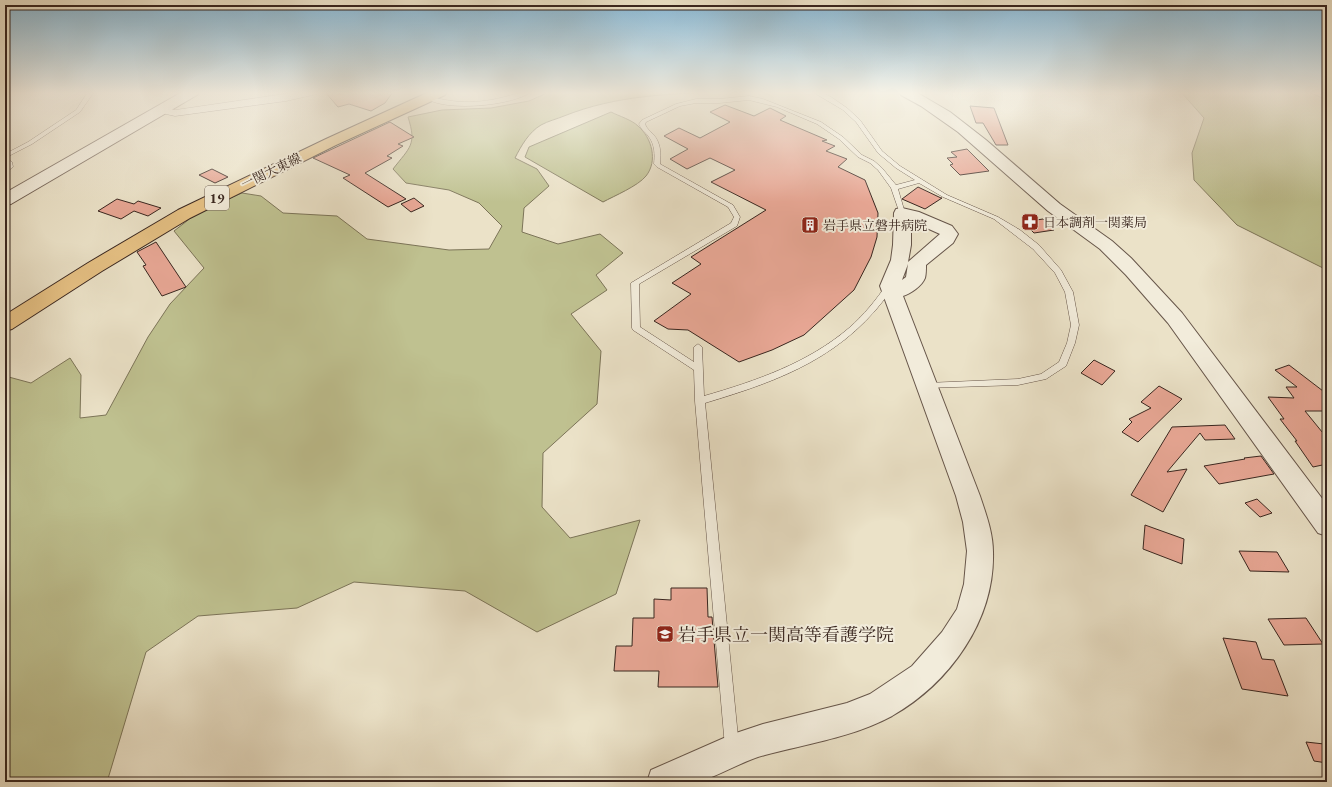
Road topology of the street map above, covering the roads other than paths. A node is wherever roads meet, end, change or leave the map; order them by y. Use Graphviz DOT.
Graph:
graph roads {
  1 [pos="51,129"];
  2 [pos="129,129"];
  3 [pos="360,129"];
  4 [pos="645,129"];
  5 [pos="825,129"];
  6 [pos="863,129"];
  7 [pos="964,129"];
  8 [pos="5,156"];
  9 [pos="5,160"];
  10 [pos="5,171"];
  11 [pos="919,180"];
  12 [pos="894,188"];
  13 [pos="5,200"];
  14 [pos="902,213"];
  15 [pos="890,286"];
  16 [pos="5,324"];
  17 [pos="698,347"];
  18 [pos="699,369"];
  19 [pos="927,386"];
  20 [pos="700,401"];
  21 [pos="1327,525"];
  22 [pos="733,750"];
  23 [pos="663,782"];
  1 -- 8 [label="lane"];
  2 -- 13 [label="street"];
  3 -- 16 [label="main road, 一関大東線 / 19"];
  4 -- 18 [label="lane"];
  5 -- 12 [label="lane"];
  6 -- 11 [label="lane"];
  7 -- 21 [label="street"];
  9 -- 10 [label="lane"];
  11 -- 12 [label="lane"];
  11 -- 19 [label="lane"];
  12 -- 14 [label="lane"];
  14 -- 15 [label="street"];
  14 -- 15 [label="street"];
  15 -- 19 [label="street"];
  15 -- 20 [label="lane"];
  17 -- 18 [label="lane"];
  18 -- 20 [label="lane"];
  19 -- 22 [label="street"];
  20 -- 22 [label="lane"];
  22 -- 23 [label="street"];
}
